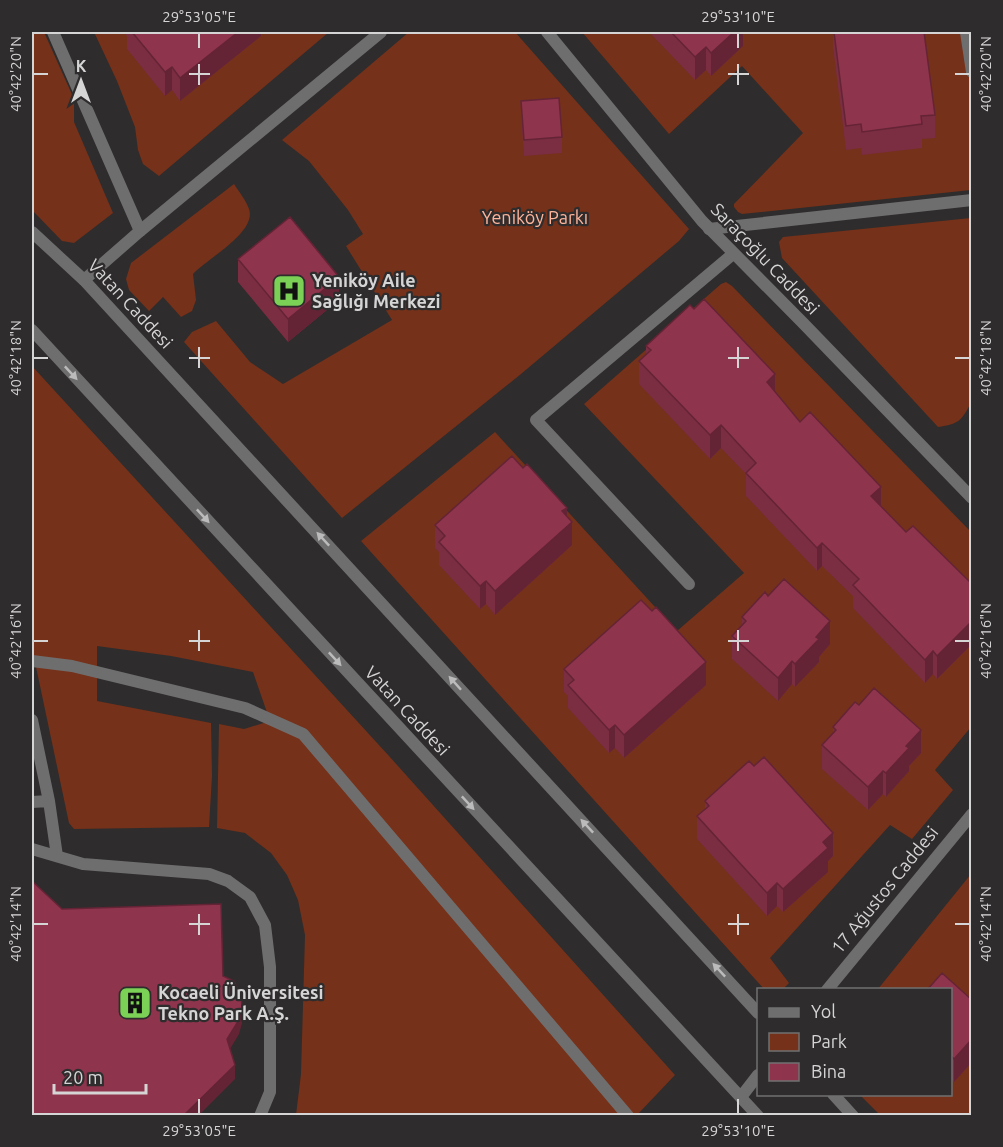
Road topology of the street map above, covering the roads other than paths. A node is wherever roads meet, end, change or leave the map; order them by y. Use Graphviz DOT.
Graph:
graph roads {
  1 [pos="53,32"];
  2 [pos="381,32"];
  3 [pos="547,32"];
  4 [pos="966,32"];
  5 [pos="972,72"];
  6 [pos="972,200"];
  7 [pos="709,229"];
  8 [pos="140,231"];
  9 [pos="32,232"];
  10 [pos="733,254"];
  11 [pos="84,280"];
  12 [pos="32,330"];
  13 [pos="972,498"];
  14 [pos="689,584"];
  15 [pos="32,661"];
  16 [pos="32,720"];
  17 [pos="49,801"];
  18 [pos="32,802"];
  19 [pos="972,814"];
  20 [pos="32,849"];
  21 [pos="57,856"];
  22 [pos="830,988"];
  23 [pos="757,1011"];
  24 [pos="757,1077"];
  25 [pos="834,1096"];
  26 [pos="741,1097"];
  27 [pos="260,1116"];
  28 [pos="628,1116"];
  29 [pos="758,1116"];
  30 [pos="853,1116"];
  1 -- 8 [label="street"];
  2 -- 8 [label="street"];
  3 -- 7 [label="street, Saraçoğlu Caddesi"];
  4 -- 5 [label="street"];
  6 -- 7 [label="street"];
  7 -- 10 [label="street, Saraçoğlu Caddesi"];
  8 -- 11 [label="street"];
  9 -- 11 [label="street, Vatan Caddesi"];
  10 -- 13 [label="street, Saraçoğlu Caddesi"];
  10 -- 14 [label="street"];
  23 -- 11 [label="street, Vatan Caddesi, one-way"];
  12 -- 26 [label="street, Vatan Caddesi, one-way"];
  15 -- 28 [label="street"];
  16 -- 17 [label="street"];
  17 -- 18 [label="street"];
  17 -- 21 [label="street"];
  19 -- 22 [label="street, 17 Ağustos Caddesi"];
  20 -- 21 [label="street"];
  21 -- 27 [label="street"];
  24 -- 26 [label="street"];
  25 -- 30 [label="street"];
  26 -- 29 [label="street, Vatan Caddesi"];
}
